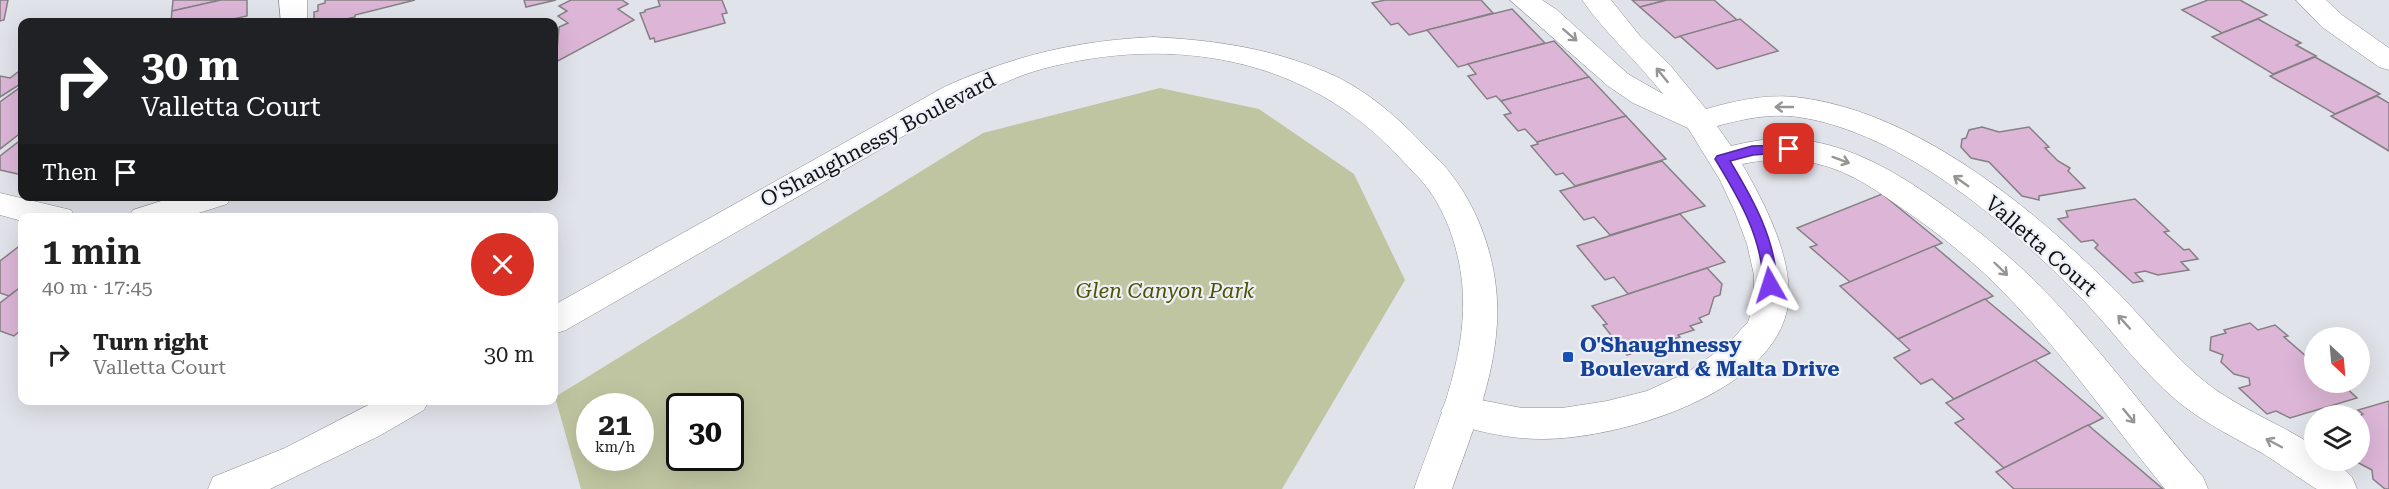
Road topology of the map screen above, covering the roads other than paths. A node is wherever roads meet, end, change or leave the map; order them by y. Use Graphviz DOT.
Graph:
graph roads {
  1 [pos="293,0"];
  2 [pos="1524,0"];
  3 [pos="1596,0"];
  4 [pos="2310,0"];
  5 [pos="294,18"];
  6 [pos="2389,61"];
  7 [pos="1698,121"];
  8 [pos="1722,159"];
  9 [pos="200,201"];
  10 [pos="0,204"];
  11 [pos="39,213"];
  12 [pos="160,213"];
  13 [pos="558,319"];
  14 [pos="402,405"];
  15 [pos="1460,411"];
  16 [pos="227,489"];
  17 [pos="1433,489"];
  18 [pos="2189,489"];
  19 [pos="2338,489"];
  1 -- 5 [label="street"];
  2 -- 7 [label="street, one-way"];
  7 -- 3 [label="street, one-way"];
  4 -- 6 [label="street"];
  7 -- 8 [label="street"];
  19 -- 7 [label="street, Valletta Court, one-way"];
  8 -- 15 [label="street"];
  8 -- 18 [label="street, Valletta Court, one-way"];
  9 -- 12 [label="street"];
  10 -- 11 [label="street"];
  13 -- 15 [label="street, O'Shaughnessy Boulevard"];
  14 -- 16 [label="street"];
  15 -- 17 [label="street, O'Shaughnessy Boulevard"];
}
